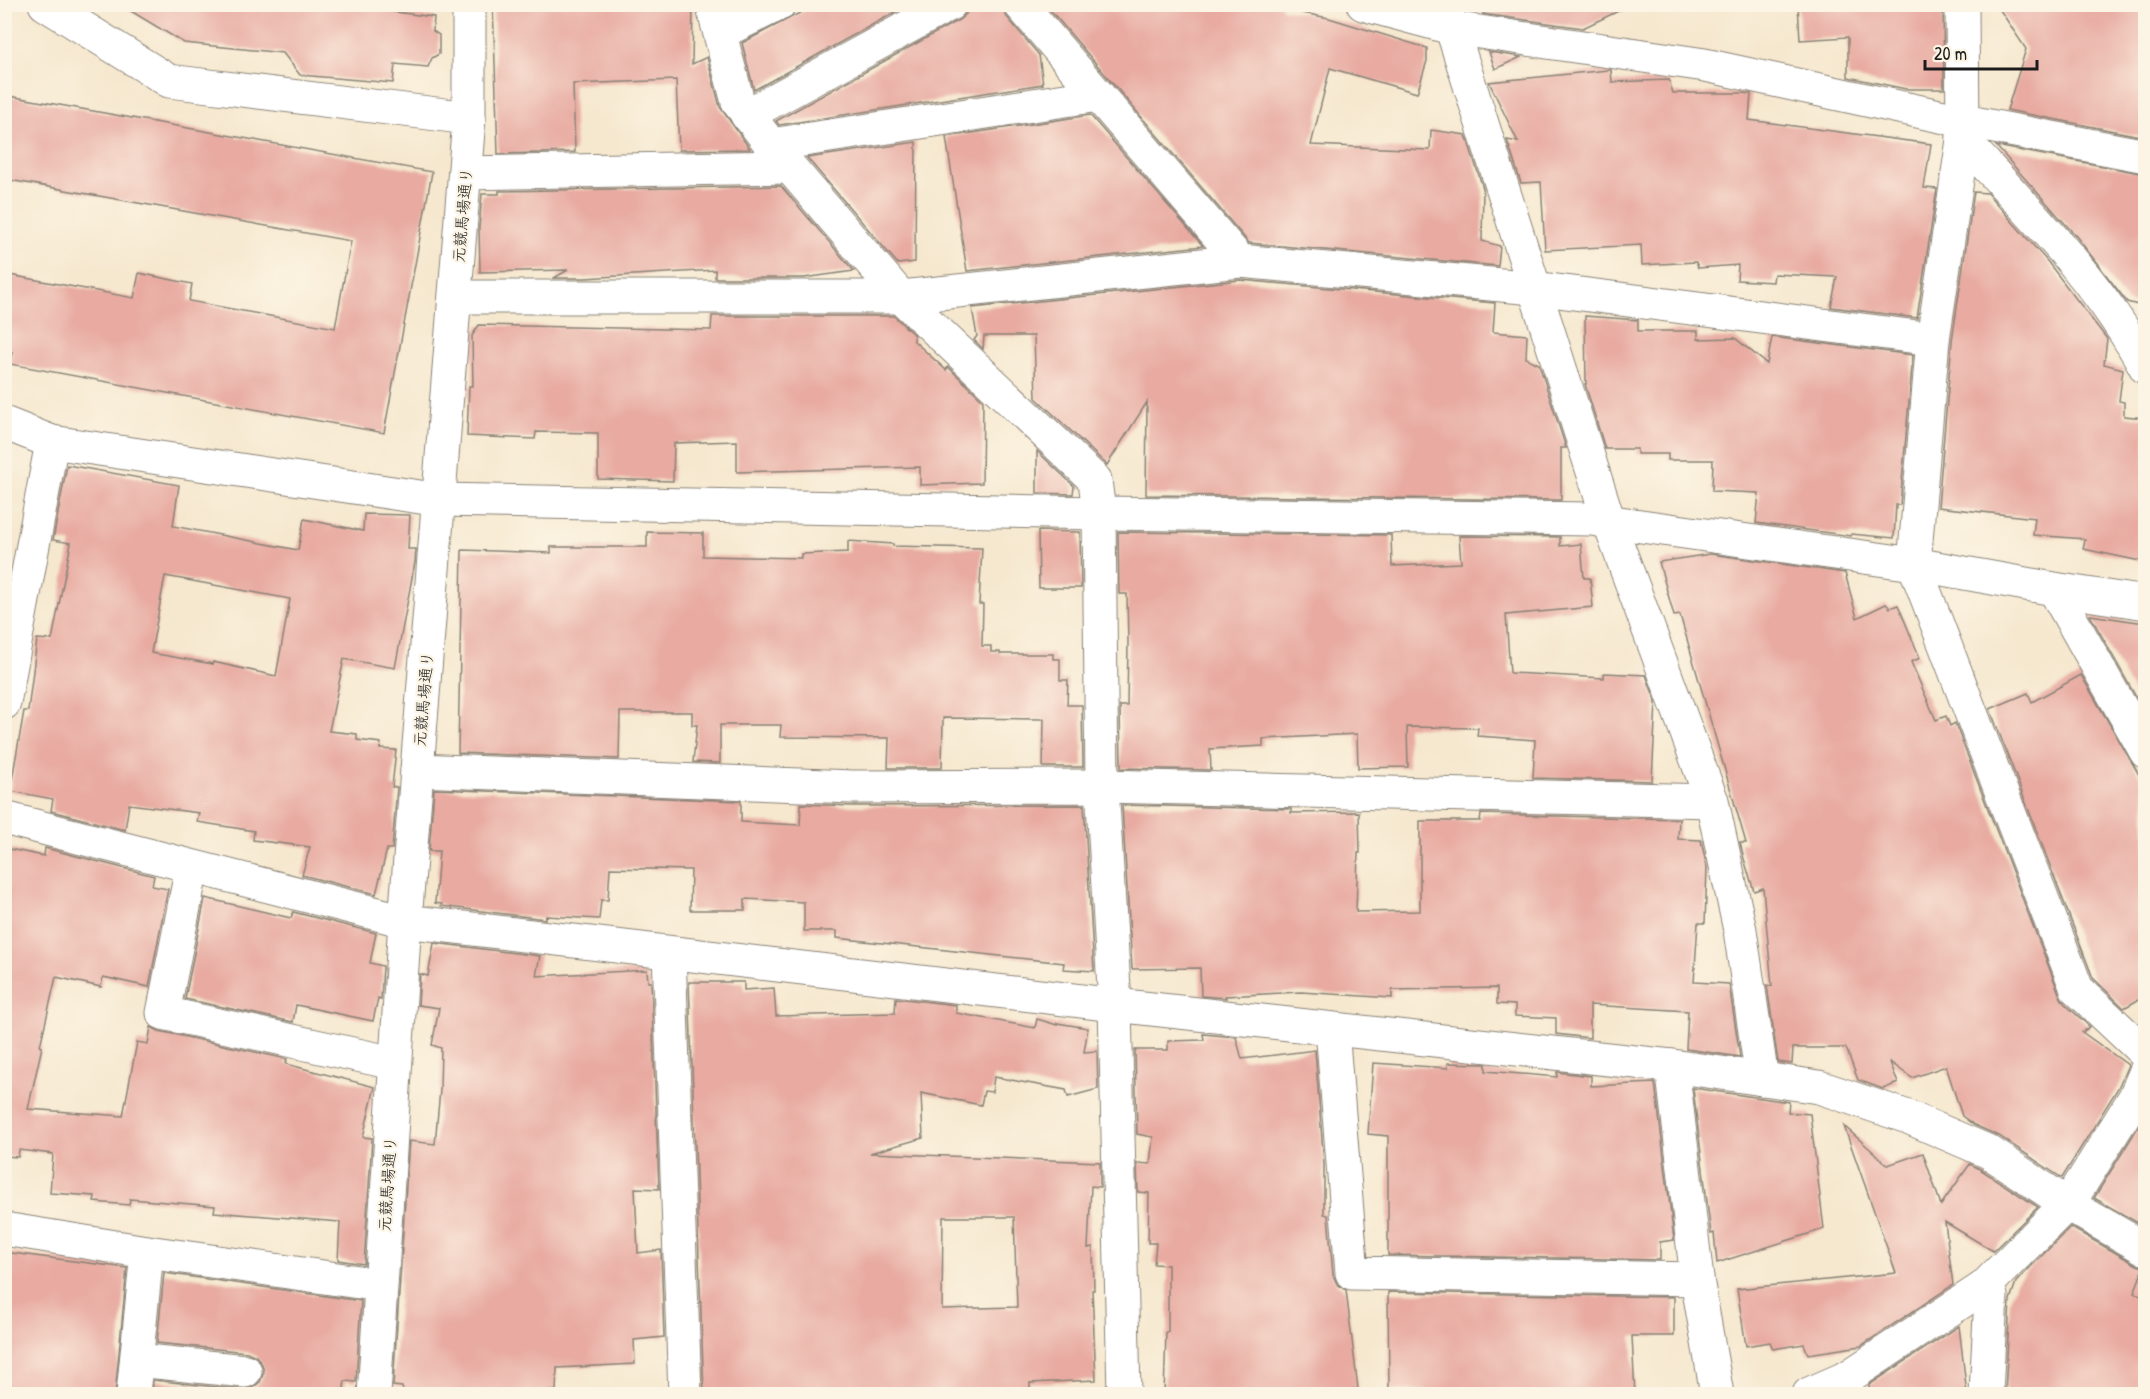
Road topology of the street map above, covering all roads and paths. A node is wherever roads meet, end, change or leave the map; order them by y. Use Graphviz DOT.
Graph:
graph roads {
  1 [pos="45,4"];
  2 [pos="469,4"];
  3 [pos="779,4"];
  4 [pos="950,4"];
  5 [pos="1020,4"];
  6 [pos="1364,4"];
  7 [pos="1962,4"];
  8 [pos="1448,16"];
  9 [pos="716,19"];
  10 [pos="1098,95"];
  11 [pos="747,115"];
  12 [pos="470,118"];
  13 [pos="1963,130"];
  14 [pos="780,156"];
  15 [pos="2145,156"];
  16 [pos="465,172"];
  17 [pos="1240,261"];
  18 [pos="1534,288"];
  19 [pos="455,297"];
  20 [pos="901,297"];
  21 [pos="1933,339"];
  22 [pos="2145,368"];
  23 [pos="4,423"];
  24 [pos="52,442"];
  25 [pos="440,500"];
  26 [pos="1099,513"];
  27 [pos="1610,522"];
  28 [pos="1914,564"];
  29 [pos="2054,589"];
  30 [pos="2145,603"];
  31 [pos="4,703"];
  32 [pos="2145,752"];
  33 [pos="417,770"];
  34 [pos="1102,786"];
  35 [pos="1712,801"];
  36 [pos="4,818"];
  37 [pos="192,867"];
  38 [pos="405,921"];
  39 [pos="669,954"];
  40 [pos="1114,1005"];
  41 [pos="1332,1029"];
  42 [pos="2145,1054"];
  43 [pos="394,1063"];
  44 [pos="1672,1066"];
  45 [pos="2145,1071"];
  46 [pos="1762,1079"];
  47 [pos="2067,1204"];
  48 [pos="4,1229"];
  49 [pos="2145,1249"];
  50 [pos="147,1252"];
  51 [pos="1697,1279"];
  52 [pos="380,1285"];
  53 [pos="1984,1287"];
  54 [pos="137,1360"];
  55 [pos="245,1371"];
  56 [pos="133,1395"];
  57 [pos="374,1395"];
  58 [pos="685,1395"];
  59 [pos="1124,1395"];
  60 [pos="1717,1395"];
  61 [pos="1809,1395"];
  62 [pos="1986,1395"];
  1 -- 12 [label="street"];
  2 -- 12 [label="street, 元競馬場通り"];
  3 -- 9 [label="street"];
  4 -- 11 [label="street"];
  5 -- 10 [label="street"];
  6 -- 8 [label="street"];
  7 -- 13 [label="street"];
  8 -- 13 [label="street"];
  8 -- 18 [label="street"];
  9 -- 11 [label="street"];
  10 -- 14 [label="street"];
  10 -- 17 [label="street"];
  11 -- 14 [label="street"];
  12 -- 16 [label="street, 元競馬場通り"];
  13 -- 15 [label="street"];
  13 -- 21 [label="street"];
  13 -- 22 [label="street"];
  14 -- 16 [label="street"];
  14 -- 20 [label="street"];
  16 -- 19 [label="street, 元競馬場通り"];
  17 -- 18 [label="street"];
  17 -- 20 [label="street"];
  18 -- 21 [label="street"];
  18 -- 27 [label="street"];
  19 -- 20 [label="street"];
  19 -- 25 [label="street, 元競馬場通り"];
  20 -- 26 [label="street"];
  21 -- 28 [label="street"];
  23 -- 24 [label="street"];
  24 -- 25 [label="street"];
  24 -- 31 [label="street"];
  25 -- 26 [label="street"];
  25 -- 33 [label="street, 元競馬場通り"];
  26 -- 27 [label="street"];
  26 -- 34 [label="street"];
  27 -- 28 [label="street"];
  27 -- 35 [label="street"];
  28 -- 29 [label="street"];
  28 -- 42 [label="street"];
  29 -- 30 [label="street"];
  29 -- 32 [label="street"];
  33 -- 34 [label="street"];
  33 -- 38 [label="street, 元競馬場通り"];
  34 -- 35 [label="street"];
  34 -- 40 [label="street"];
  35 -- 46 [label="street"];
  36 -- 37 [label="street"];
  37 -- 38 [label="street"];
  37 -- 43 [label="street"];
  38 -- 39 [label="street"];
  38 -- 43 [label="street, 元競馬場通り"];
  39 -- 40 [label="street"];
  39 -- 58 [label="street"];
  40 -- 41 [label="street"];
  40 -- 59 [label="street"];
  41 -- 44 [label="street"];
  41 -- 51 [label="street"];
  43 -- 52 [label="street, 元競馬場通り"];
  44 -- 46 [label="street"];
  44 -- 51 [label="street"];
  45 -- 47 [label="street"];
  46 -- 47 [label="street"];
  47 -- 49 [label="street"];
  47 -- 53 [label="street"];
  48 -- 50 [label="street"];
  50 -- 52 [label="street"];
  50 -- 54 [label="street"];
  51 -- 60 [label="street"];
  52 -- 57 [label="street, 元競馬場通り"];
  53 -- 61 [label="street"];
  53 -- 62 [label="street"];
  54 -- 55 [label="street"];
  54 -- 56 [label="street"];
}
